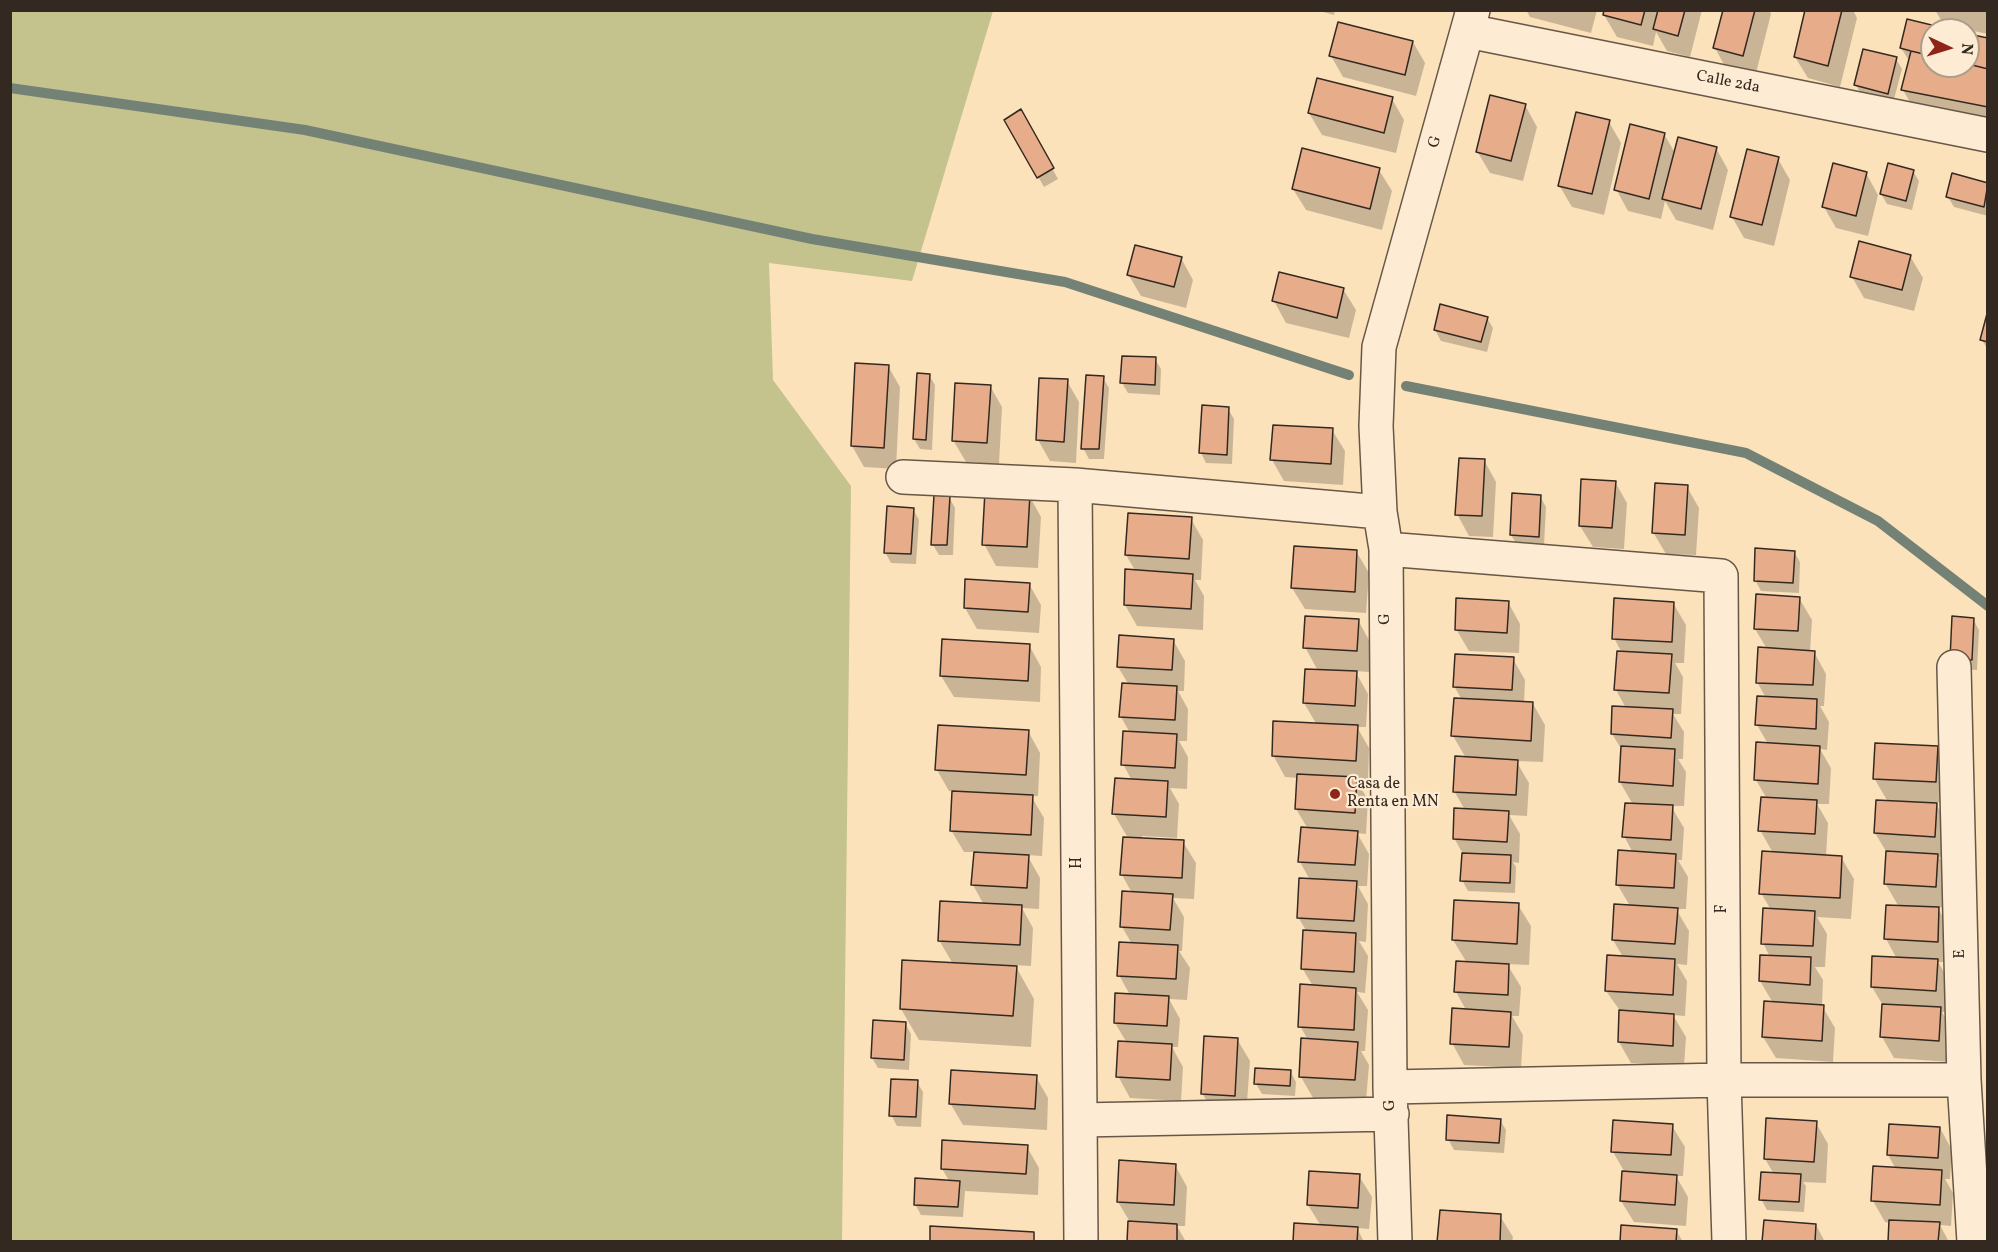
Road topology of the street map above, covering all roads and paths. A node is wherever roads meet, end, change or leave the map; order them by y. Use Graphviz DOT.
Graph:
graph roads {
  1 [pos="1470,21"];
  2 [pos="1988,135"];
  3 [pos="903,477"];
  4 [pos="1075,485"];
  5 [pos="1380,512"];
  6 [pos="1386,549"];
  7 [pos="1954,667"];
  8 [pos="1724,1080"];
  9 [pos="1964,1080"];
  10 [pos="1391,1101"];
  11 [pos="1080,1120"];
  12 [pos="1081,1242"];
  13 [pos="1395,1242"];
  14 [pos="1729,1242"];
  15 [pos="1974,1242"];
  1 -- 2 [label="street, Calle 2da"];
  1 -- 5 [label="street, G"];
  3 -- 4 [label="street"];
  4 -- 5 [label="street"];
  4 -- 11 [label="street, H"];
  5 -- 6 [label="street, G"];
  6 -- 8 [label="street, F"];
  6 -- 10 [label="street, G"];
  7 -- 9 [label="street, E"];
  8 -- 9 [label="street"];
  8 -- 10 [label="street"];
  8 -- 14 [label="street, F"];
  9 -- 15 [label="street, E"];
  10 -- 11 [label="street"];
  10 -- 13 [label="street, G"];
  11 -- 12 [label="street, H"];
}
